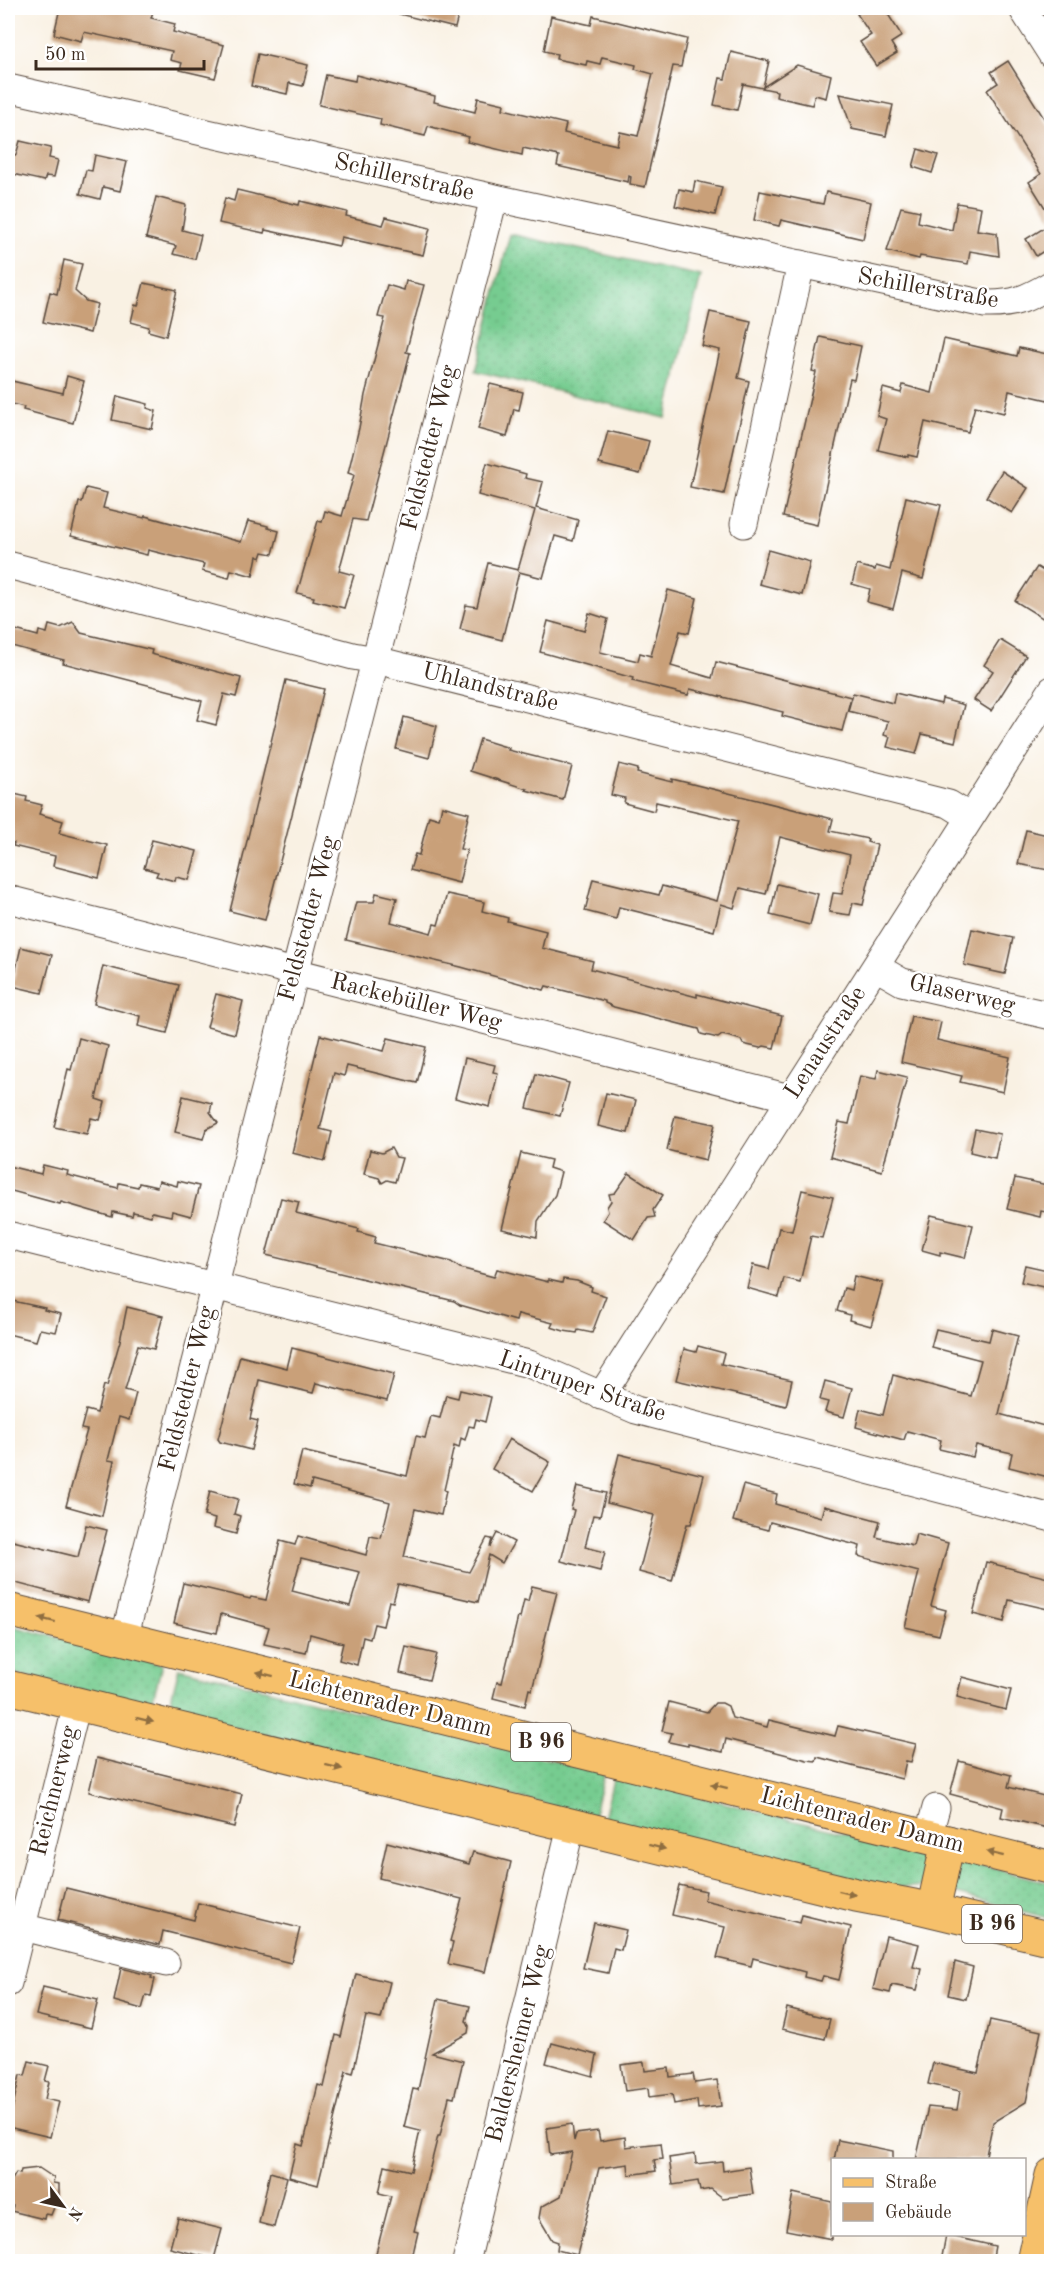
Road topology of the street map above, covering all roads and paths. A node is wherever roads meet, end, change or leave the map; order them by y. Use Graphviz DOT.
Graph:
graph roads {
  1 [pos="1022,8"];
  2 [pos="1052,55"];
  3 [pos="8,87"];
  4 [pos="494,198"];
  5 [pos="801,264"];
  6 [pos="1052,284"];
  7 [pos="744,524"];
  8 [pos="8,565"];
  9 [pos="376,660"];
  10 [pos="1052,690"];
  11 [pos="970,817"];
  12 [pos="8,898"];
  13 [pos="876,967"];
  14 [pos="295,972"];
  15 [pos="1052,1016"];
  16 [pos="790,1098"];
  17 [pos="8,1235"];
  18 [pos="214,1285"];
  19 [pos="601,1396"];
  20 [pos="1052,1518"];
  21 [pos="8,1610"];
  22 [pos="124,1639"];
  23 [pos="8,1687"];
  24 [pos="77,1704"];
  25 [pos="571,1826"];
  26 [pos="937,1829"];
  27 [pos="1052,1868"];
  28 [pos="933,1910"];
  29 [pos="21,1927"];
  30 [pos="1052,1940"];
  31 [pos="166,1963"];
  32 [pos="8,1983"];
  33 [pos="1052,2175"];
  34 [pos="466,2262"];
  35 [pos="1033,2262"];
  1 -- 2 [label="street"];
  3 -- 4 [label="street, Schillerstraße"];
  4 -- 5 [label="street, Schillerstraße"];
  4 -- 9 [label="street, Feldstedter Weg"];
  5 -- 6 [label="street, Schillerstraße"];
  5 -- 7 [label="street"];
  8 -- 9 [label="street, Uhlandstraße"];
  9 -- 11 [label="street, Uhlandstraße"];
  9 -- 14 [label="street, Feldstedter Weg"];
  10 -- 11 [label="street, Lenaustraße"];
  11 -- 13 [label="street, Lenaustraße"];
  12 -- 14 [label="street, Rackebüller Weg"];
  13 -- 15 [label="street, Glaserweg"];
  13 -- 16 [label="street, Lenaustraße"];
  14 -- 16 [label="street, Rackebüller Weg"];
  14 -- 18 [label="street, Feldstedter Weg"];
  16 -- 19 [label="street, Lenaustraße"];
  17 -- 18 [label="street, Lintruper Straße"];
  18 -- 19 [label="street, Lintruper Straße"];
  18 -- 22 [label="street, Feldstedter Weg"];
  19 -- 20 [label="street, Lintruper Straße"];
  22 -- 21 [label="main road, Lichtenrader Damm / B 96, one-way"];
  26 -- 22 [label="main road, Lichtenrader Damm / B 96, one-way"];
  23 -- 24 [label="main road, B 96"];
  24 -- 25 [label="main road, B 96, one-way"];
  24 -- 29 [label="street, Reichnerweg"];
  25 -- 28 [label="main road, B 96, one-way"];
  25 -- 34 [label="street, Baldersheimer Weg"];
  27 -- 26 [label="main road, Lichtenrader Damm / B 96, one-way"];
  26 -- 28 [label="main road"];
  28 -- 30 [label="main road, B 96"];
  29 -- 31 [label="street"];
  29 -- 32 [label="street, Reichnerweg"];
  33 -- 35 [label="main road"];
}
